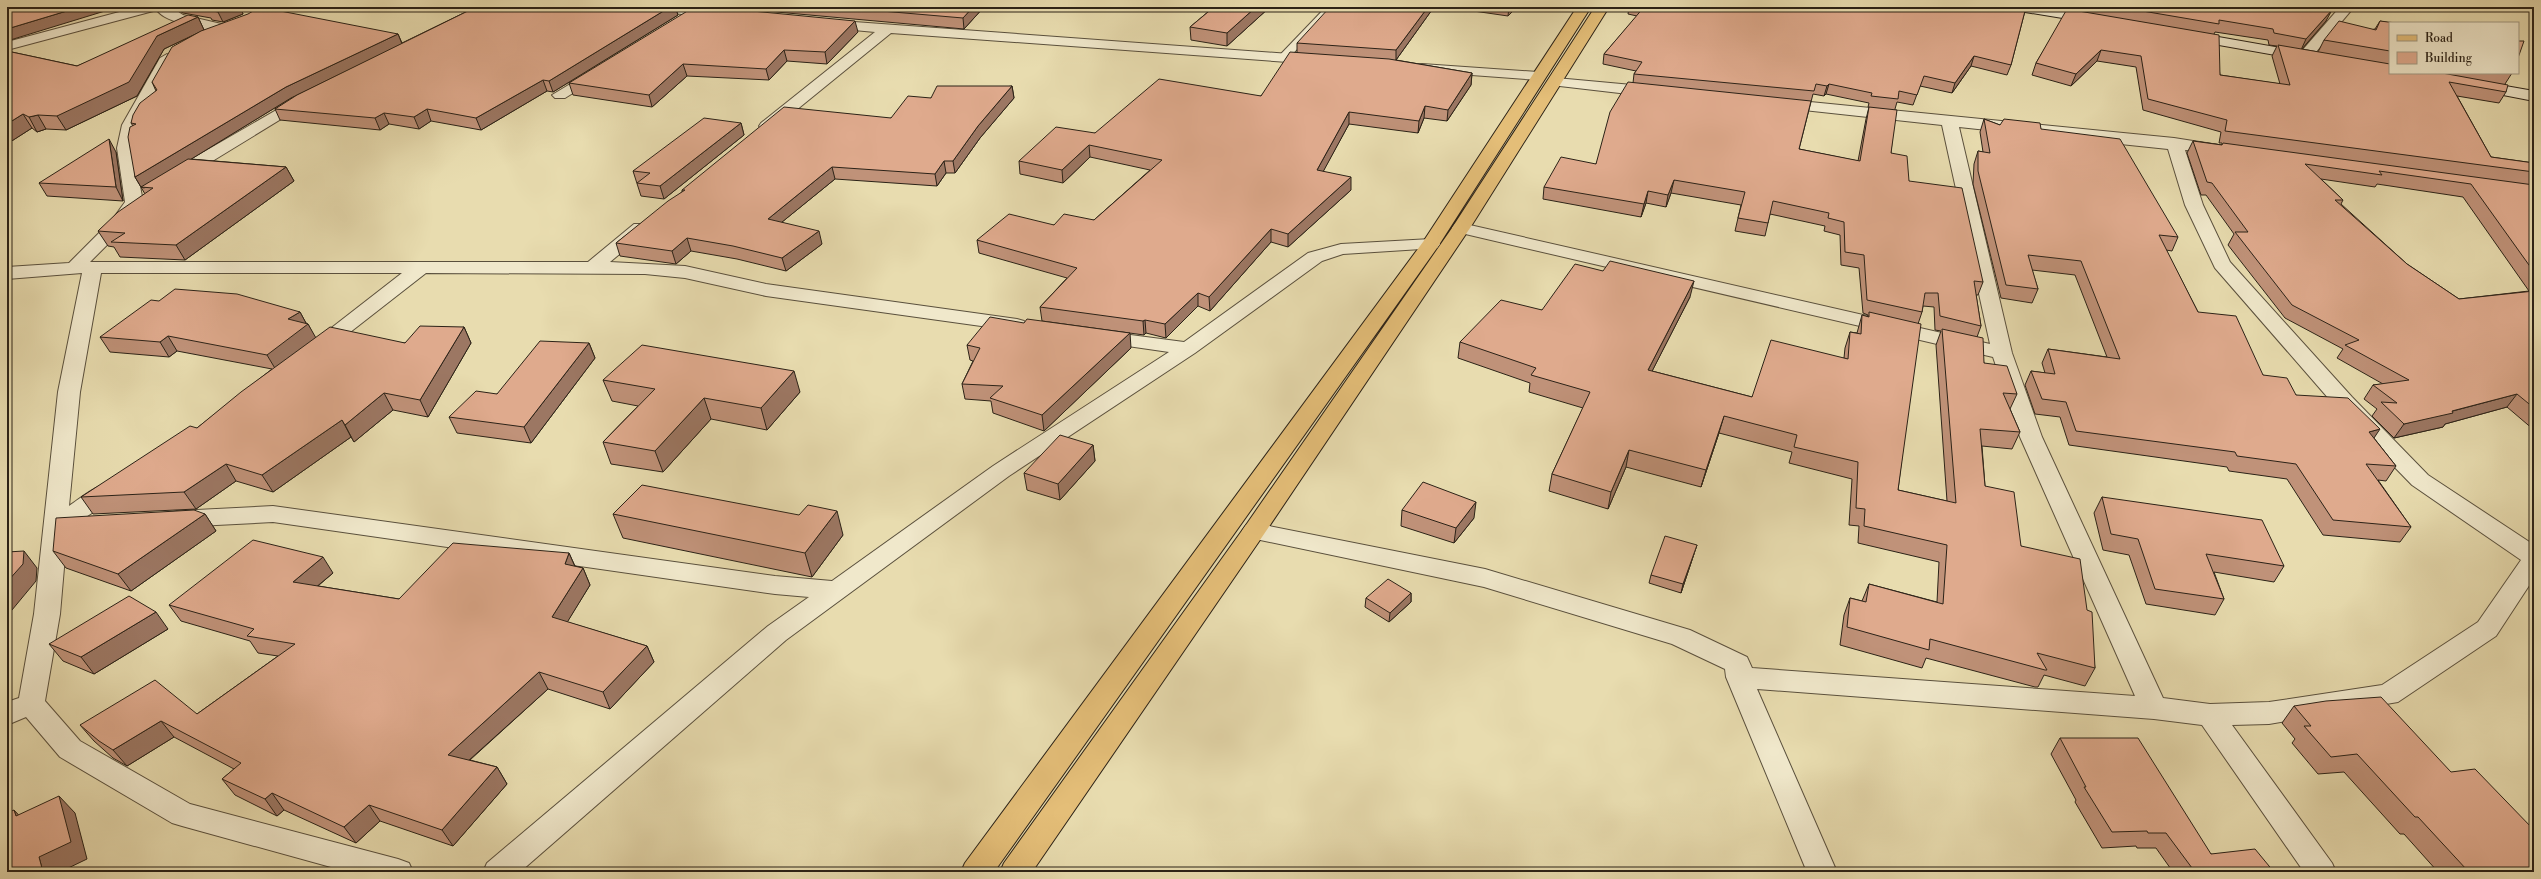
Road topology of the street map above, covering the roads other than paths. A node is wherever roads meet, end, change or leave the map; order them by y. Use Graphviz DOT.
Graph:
graph roads {
  1 [pos="154,7"];
  2 [pos="164,7"];
  3 [pos="656,7"];
  4 [pos="1331,7"];
  5 [pos="1584,7"];
  6 [pos="1602,7"];
  7 [pos="2019,7"];
  8 [pos="2347,7"];
  9 [pos="2038,8"];
  10 [pos="699,10"];
  11 [pos="732,15"];
  12 [pos="2105,21"];
  13 [pos="810,22"];
  14 [pos="240,23"];
  15 [pos="674,25"];
  16 [pos="225,29"];
  17 [pos="887,29"];
  18 [pos="2176,33"];
  19 [pos="196,39"];
  20 [pos="7,46"];
  21 [pos="181,47"];
  22 [pos="2306,56"];
  23 [pos="1283,58"];
  24 [pos="2320,59"];
  25 [pos="1330,61"];
  26 [pos="607,66"];
  27 [pos="1407,67"];
  28 [pos="1547,79"];
  29 [pos="2464,84"];
  30 [pos="318,92"];
  31 [pos="1666,93"];
  32 [pos="560,95"];
  33 [pos="2534,96"];
  34 [pos="1768,103"];
  35 [pos="1949,120"];
  36 [pos="752,138"];
  37 [pos="2174,143"];
  38 [pos="2236,151"];
  39 [pos="161,185"];
  40 [pos="148,193"];
  41 [pos="134,202"];
  42 [pos="653,218"];
  43 [pos="1461,228"];
  44 [pos="1431,244"];
  45 [pos="83,268"];
  46 [pos="420,268"];
  47 [pos="592,268"];
  48 [pos="7,273"];
  49 [pos="1032,327"];
  50 [pos="1086,335"];
  51 [pos="1188,349"];
  52 [pos="2002,353"];
  53 [pos="303,360"];
  54 [pos="128,478"];
  55 [pos="157,520"];
  56 [pos="102,523"];
  57 [pos="56,526"];
  58 [pos="1254,531"];
  59 [pos="2534,558"];
  60 [pos="836,590"];
  61 [pos="1174,602"];
  62 [pos="1196,613"];
  63 [pos="1739,677"];
  64 [pos="2154,708"];
  65 [pos="19,709"];
  66 [pos="2210,715"];
  67 [pos="398,872"];
  68 [pos="498,872"];
  69 [pos="976,872"];
  70 [pos="1015,872"];
  71 [pos="1822,872"];
  72 [pos="2321,872"];
  1 -- 20 [label="street"];
  2 -- 16 [label="street"];
  3 -- 10 [label="street"];
  4 -- 23 [label="lane"];
  5 -- 28 [label="main road"];
  6 -- 28 [label="main road"];
  7 -- 9 [label="street"];
  8 -- 22 [label="street"];
  9 -- 12 [label="street"];
  10 -- 11 [label="street"];
  10 -- 15 [label="street"];
  13 -- 17 [label="street"];
  14 -- 16 [label="street"];
  16 -- 19 [label="street"];
  17 -- 23 [label="street"];
  17 -- 36 [label="street"];
  18 -- 22 [label="street"];
  21 -- 41 [label="street"];
  22 -- 24 [label="street"];
  23 -- 25 [label="street"];
  26 -- 32 [label="street"];
  27 -- 28 [label="street"];
  28 -- 31 [label="street"];
  28 -- 43 [label="main road"];
  28 -- 44 [label="main road"];
  29 -- 33 [label="street"];
  30 -- 39 [label="street"];
  34 -- 35 [label="street"];
  35 -- 37 [label="street"];
  35 -- 52 [label="street"];
  37 -- 38 [label="street"];
  37 -- 59 [label="street"];
  40 -- 41 [label="street"];
  41 -- 45 [label="street"];
  42 -- 47 [label="street"];
  43 -- 52 [label="street"];
  43 -- 58 [label="main road"];
  44 -- 51 [label="street"];
  44 -- 61 [label="main road"];
  45 -- 46 [label="street"];
  45 -- 48 [label="street"];
  45 -- 57 [label="street"];
  46 -- 47 [label="street"];
  46 -- 53 [label="street"];
  47 -- 49 [label="street"];
  50 -- 51 [label="street"];
  51 -- 60 [label="street"];
  52 -- 64 [label="street"];
  54 -- 57 [label="street"];
  55 -- 60 [label="street"];
  56 -- 57 [label="street"];
  57 -- 65 [label="street"];
  58 -- 62 [label="main road"];
  58 -- 63 [label="street"];
  59 -- 66 [label="street"];
  60 -- 68 [label="street"];
  61 -- 62 [label="main road"];
  61 -- 69 [label="main road"];
  62 -- 70 [label="main road"];
  63 -- 64 [label="street"];
  63 -- 71 [label="street"];
  64 -- 66 [label="street"];
  65 -- 67 [label="street"];
  66 -- 72 [label="street"];
}
